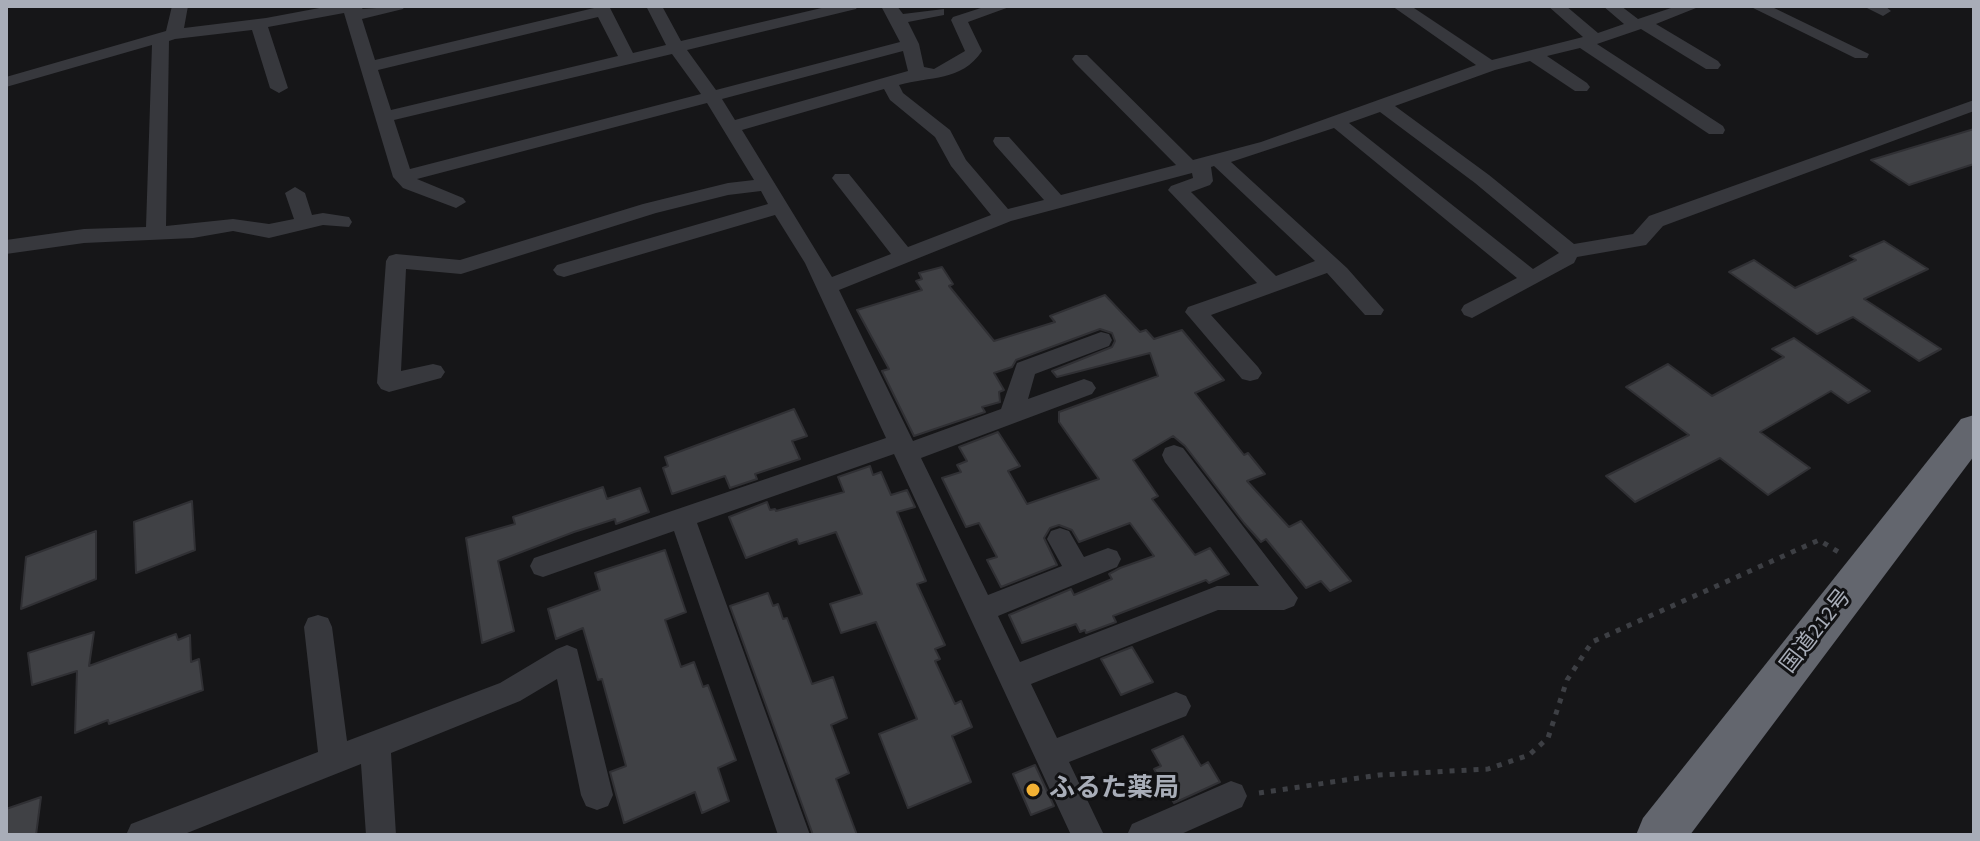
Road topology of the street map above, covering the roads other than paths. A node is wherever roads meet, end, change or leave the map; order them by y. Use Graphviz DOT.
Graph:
graph roads {
  1 [pos="180,6"];
  2 [pos="397,6"];
  3 [pos="654,6"];
  4 [pos="850,6"];
  5 [pos="1004,6"];
  6 [pos="1400,6"];
  7 [pos="1556,6"];
  8 [pos="1611,6"];
  9 [pos="1693,6"];
  10 [pos="1757,6"];
  11 [pos="602,8"];
  12 [pos="353,10"];
  13 [pos="938,12"];
  14 [pos="285,13"];
  15 [pos="894,13"];
  16 [pos="1648,18"];
  17 [pos="259,24"];
  18 [pos="168,36"];
  19 [pos="1589,40"];
  20 [pos="911,44"];
  21 [pos="676,47"];
  22 [pos="1861,54"];
  23 [pos="1533,55"];
  24 [pos="627,58"];
  25 [pos="1081,59"];
  26 [pos="1712,65"];
  27 [pos="1489,66"];
  28 [pos="369,67"];
  29 [pos="916,70"];
  30 [pos="889,82"];
  31 [pos="7,85"];
  32 [pos="1581,87"];
  33 [pos="279,88"];
  34 [pos="712,97"];
  35 [pos="1382,105"];
  36 [pos="1974,105"];
  37 [pos="386,117"];
  38 [pos="1336,121"];
  39 [pos="731,127"];
  40 [pos="1716,130"];
  41 [pos="1002,141"];
  42 [pos="1203,164"];
  43 [pos="403,177"];
  44 [pos="842,178"];
  45 [pos="295,193"];
  46 [pos="772,196"];
  47 [pos="456,202"];
  48 [pos="1057,203"];
  49 [pos="656,206"];
  50 [pos="1004,217"];
  51 [pos="342,222"];
  52 [pos="305,223"];
  53 [pos="156,232"];
  54 [pos="673,238"];
  55 [pos="6,247"];
  56 [pos="904,257"];
  57 [pos="1567,258"];
  58 [pos="1329,264"];
  59 [pos="564,270"];
  60 [pos="1532,279"];
  61 [pos="1272,285"];
  62 [pos="827,287"];
  63 [pos="1373,310"];
  64 [pos="1472,310"];
  65 [pos="1101,340"];
  66 [pos="433,372"];
  67 [pos="1250,373"];
  68 [pos="1084,388"];
  69 [pos="1011,415"];
  70 [pos="1974,429"];
  71 [pos="904,448"];
  72 [pos="1174,455"];
  73 [pos="682,517"];
  74 [pos="1060,539"];
  75 [pos="1108,559"];
  76 [pos="543,566"];
  77 [pos="1078,570"];
  78 [pos="981,610"];
  79 [pos="318,627"];
  80 [pos="1014,678"];
  81 [pos="1176,706"];
  82 [pos="375,744"];
  83 [pos="1050,755"];
  84 [pos="334,760"];
  85 [pos="597,795"];
  86 [pos="1231,796"];
  87 [pos="381,832"];
  88 [pos="142,835"];
  89 [pos="794,835"];
  90 [pos="1088,835"];
  91 [pos="1143,835"];
  92 [pos="1660,835"];
  1 -- 18 [label="street"];
  2 -- 12 [label="street"];
  3 -- 21 [label="street"];
  4 -- 21 [label="street"];
  5 -- 29 [label="street"];
  6 -- 27 [label="street"];
  7 -- 19 [label="street"];
  8 -- 16 [label="street"];
  9 -- 16 [label="street"];
  10 -- 22 [label="street"];
  11 -- 24 [label="street"];
  11 -- 28 [label="street"];
  12 -- 14 [label="street"];
  12 -- 28 [label="street"];
  13 -- 15 [label="street"];
  14 -- 17 [label="street"];
  15 -- 20 [label="street"];
  16 -- 19 [label="street"];
  16 -- 26 [label="street"];
  17 -- 18 [label="street"];
  17 -- 33 [label="street"];
  18 -- 31 [label="street"];
  18 -- 53 [label="street"];
  19 -- 23 [label="street"];
  19 -- 40 [label="street"];
  20 -- 29 [label="street"];
  20 -- 34 [label="street"];
  21 -- 24 [label="street"];
  21 -- 34 [label="street"];
  23 -- 27 [label="street"];
  23 -- 32 [label="street"];
  24 -- 37 [label="street"];
  25 -- 42 [label="street"];
  27 -- 35 [label="street"];
  28 -- 37 [label="street"];
  29 -- 30 [label="street"];
  30 -- 39 [label="street"];
  30 -- 50 [label="street"];
  34 -- 39 [label="street"];
  34 -- 43 [label="street"];
  35 -- 36 [label="street"];
  35 -- 38 [label="street"];
  37 -- 43 [label="street"];
  38 -- 42 [label="street"];
  38 -- 60 [label="street"];
  39 -- 46 [label="street"];
  41 -- 48 [label="street"];
  42 -- 48 [label="street"];
  42 -- 58 [label="street"];
  42 -- 61 [label="street"];
  43 -- 47 [label="street"];
  44 -- 56 [label="street"];
  45 -- 52 [label="street"];
  46 -- 49 [label="street"];
  46 -- 54 [label="street"];
  46 -- 62 [label="street"];
  48 -- 50 [label="street"];
  49 -- 54 [label="street"];
  49 -- 66 [label="street"];
  50 -- 56 [label="street"];
  51 -- 52 [label="street"];
  52 -- 53 [label="street"];
  53 -- 55 [label="street"];
  54 -- 59 [label="street"];
  56 -- 62 [label="street"];
  57 -- 60 [label="street"];
  58 -- 61 [label="street"];
  58 -- 63 [label="street"];
  60 -- 64 [label="street"];
  61 -- 67 [label="street"];
  62 -- 71 [label="street"];
  65 -- 69 [label="street"];
  68 -- 69 [label="street"];
  69 -- 71 [label="street"];
  70 -- 92 [label="highway, 国道212号"];
  71 -- 73 [label="street"];
  71 -- 78 [label="street"];
  72 -- 80 [label="street"];
  73 -- 76 [label="street"];
  73 -- 89 [label="street"];
  74 -- 77 [label="street"];
  75 -- 77 [label="street"];
  77 -- 78 [label="street"];
  78 -- 80 [label="street"];
  79 -- 84 [label="street"];
  80 -- 83 [label="street"];
  81 -- 83 [label="street"];
  82 -- 84 [label="street"];
  82 -- 85 [label="street"];
  82 -- 87 [label="street"];
  83 -- 90 [label="street"];
  84 -- 88 [label="street"];
  86 -- 91 [label="street"];
}
